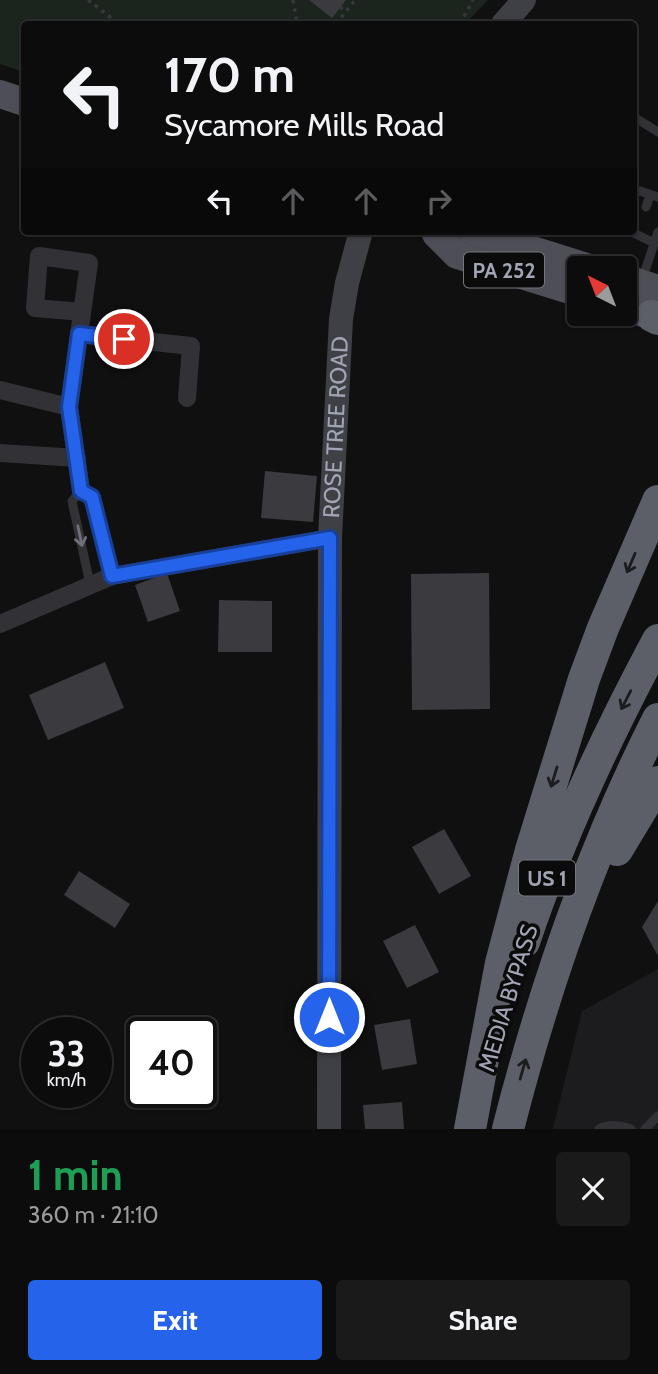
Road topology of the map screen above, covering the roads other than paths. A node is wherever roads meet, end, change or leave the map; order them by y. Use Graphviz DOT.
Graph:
graph roads {
  1 [pos="0,94"];
  2 [pos="21,101"];
  3 [pos="637,119"];
  4 [pos="658,132"];
  5 [pos="637,190"];
  6 [pos="654,196"];
  7 [pos="646,207"];
  8 [pos="637,231"];
  9 [pos="658,232"];
  10 [pos="360,235"];
  11 [pos="442,235"];
  12 [pos="485,235"];
  13 [pos="656,242"];
  14 [pos="567,261"];
  15 [pos="567,289"];
  16 [pos="645,301"];
  17 [pos="82,312"];
  18 [pos="79,334"];
  19 [pos="0,390"];
  20 [pos="187,398"];
  21 [pos="69,407"];
  22 [pos="0,453"];
  23 [pos="77,458"];
  24 [pos="81,491"];
  25 [pos="658,500"];
  26 [pos="330,538"];
  27 [pos="112,576"];
  28 [pos="90,584"];
  29 [pos="0,624"];
  30 [pos="658,640"];
  31 [pos="658,719"];
  32 [pos="658,782"];
  33 [pos="541,1009"];
  34 [pos="658,1116"];
  35 [pos="329,1129"];
  36 [pos="470,1129"];
  37 [pos="508,1129"];
  38 [pos="599,1129"];
  39 [pos="631,1129"];
  40 [pos="645,1129"];
  1 -- 2 [label="main road"];
  3 -- 4 [label="lane"];
  5 -- 6 [label="lane"];
  6 -- 7 [label="lane"];
  8 -- 13 [label="lane"];
  9 -- 13 [label="lane"];
  10 -- 26 [label="street, ROSE TREE ROAD"];
  11 -- 15 [label="main road, PA 252"];
  12 -- 14 [label="main road, PA 252"];
  13 -- 16 [label="lane"];
  17 -- 18 [label="street"];
  18 -- 20 [label="street"];
  18 -- 21 [label="street"];
  19 -- 21 [label="street"];
  21 -- 23 [label="street"];
  22 -- 23 [label="street"];
  23 -- 24 [label="street"];
  24 -- 27 [label="lane"];
  24 -- 28 [label="lane, one-way"];
  25 -- 36 [label="highway, one-way"];
  26 -- 27 [label="street"];
  26 -- 35 [label="street, ROSE TREE ROAD"];
  27 -- 28 [label="street"];
  28 -- 29 [label="street"];
  30 -- 36 [label="highway, MEDIA BYPASS / US 1, one-way"];
  31 -- 33 [label="highway, MEDIA BYPASS / US 1"];
  32 -- 33 [label="highway"];
  37 -- 33 [label="highway, MEDIA BYPASS / US 1, one-way"];
  34 -- 40 [label="lane"];
  38 -- 39 [label="lane"];
}
